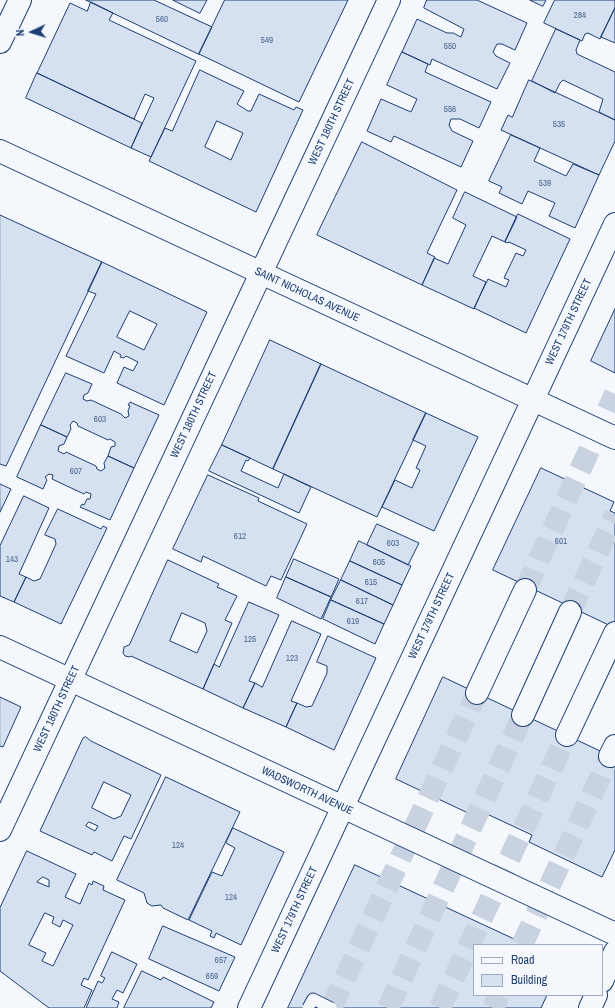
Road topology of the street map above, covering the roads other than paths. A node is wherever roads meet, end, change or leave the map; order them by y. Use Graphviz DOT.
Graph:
graph roads {
  1 [pos="20,0"];
  2 [pos="389,0"];
  3 [pos="0,42"];
  4 [pos="0,152"];
  5 [pos="615,224"];
  6 [pos="261,273"];
  7 [pos="533,400"];
  8 [pos="615,438"];
  9 [pos="525,590"];
  10 [pos="570,612"];
  11 [pos="615,632"];
  12 [pos="0,648"];
  13 [pos="71,681"];
  14 [pos="477,693"];
  15 [pos="523,715"];
  16 [pos="567,735"];
  17 [pos="342,808"];
  18 [pos="0,830"];
  19 [pos="615,934"];
  20 [pos="615,952"];
  21 [pos="603,979"];
  22 [pos="596,996"];
  23 [pos="249,1008"];
  24 [pos="308,1008"];
  25 [pos="332,1008"];
  26 [pos="590,1008"];
  1 -- 3 [label="main road"];
  2 -- 6 [label="main road, WEST 180TH STREET"];
  4 -- 6 [label="main road, SAINT NICHOLAS AVENUE"];
  5 -- 7 [label="main road, WEST 179TH STREET"];
  6 -- 7 [label="main road, SAINT NICHOLAS AVENUE"];
  6 -- 13 [label="main road, WEST 180TH STREET"];
  7 -- 8 [label="main road, SAINT NICHOLAS AVENUE"];
  7 -- 17 [label="main road, WEST 179TH STREET"];
  9 -- 14 [label="main road"];
  10 -- 15 [label="main road"];
  11 -- 16 [label="main road"];
  12 -- 13 [label="main road, WADSWORTH AVENUE"];
  13 -- 17 [label="main road, WADSWORTH AVENUE"];
  13 -- 18 [label="main road, WEST 180TH STREET"];
  17 -- 19 [label="main road, WADSWORTH AVENUE"];
  17 -- 23 [label="main road, WEST 179TH STREET"];
  20 -- 21 [label="main road"];
  22 -- 26 [label="main road"];
  24 -- 25 [label="lane, bridge"];
}
